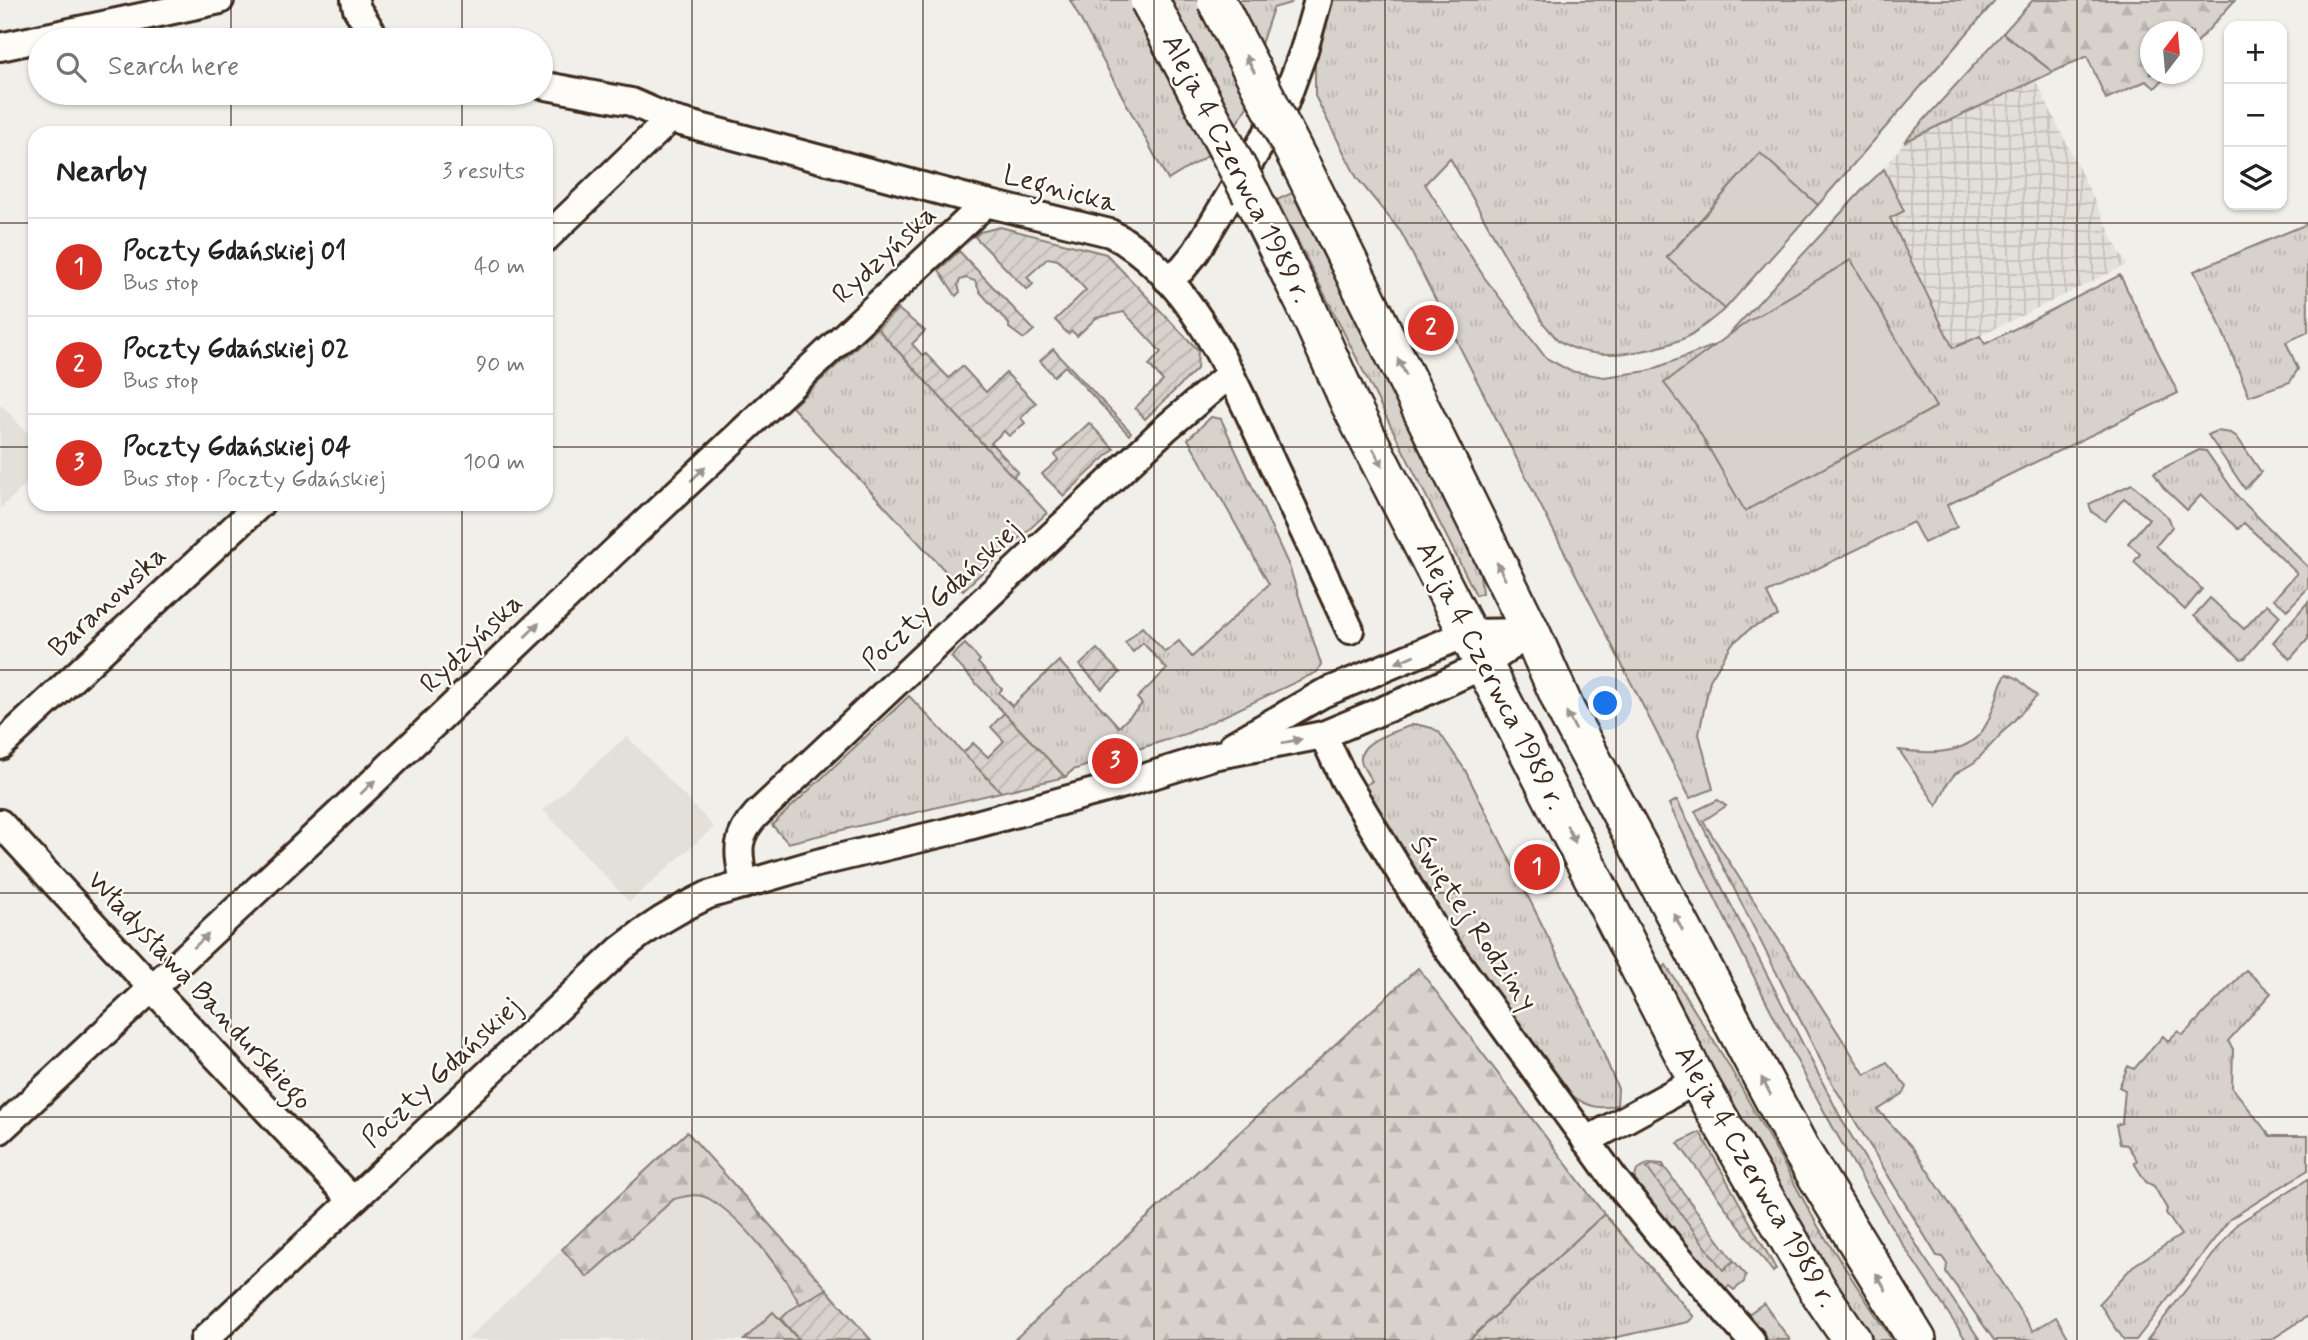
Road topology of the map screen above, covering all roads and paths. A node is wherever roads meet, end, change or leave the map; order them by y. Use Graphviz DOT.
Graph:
graph roads {
  1 [pos="220,0"];
  2 [pos="355,0"];
  3 [pos="1149,0"];
  4 [pos="1216,0"];
  5 [pos="1318,0"];
  6 [pos="89,28"];
  7 [pos="369,28"];
  8 [pos="28,41"];
  9 [pos="0,47"];
  10 [pos="553,87"];
  11 [pos="670,119"];
  12 [pos="986,203"];
  13 [pos="553,231"];
  14 [pos="1167,279"];
  15 [pos="1230,374"];
  16 [pos="252,511"];
  17 [pos="1350,630"];
  18 [pos="1531,632"];
  19 [pos="1476,649"];
  20 [pos="1323,735"];
  21 [pos="0,746"];
  22 [pos="1213,756"];
  23 [pos="0,823"];
  24 [pos="744,885"];
  25 [pos="151,988"];
  26 [pos="1697,1080"];
  27 [pos="0,1130"];
  28 [pos="1586,1140"];
  29 [pos="352,1200"];
  30 [pos="204,1340"];
  31 [pos="1751,1340"];
  32 [pos="1852,1340"];
  33 [pos="1917,1340"];
  1 -- 6 [label="street"];
  2 -- 7 [label="street"];
  3 -- 19 [label="main road, Aleja 4 Czerwca 1989 r., one-way, bridge"];
  18 -- 4 [label="main road, Aleja 4 Czerwca 1989 r., one-way, bridge"];
  5 -- 14 [label="street"];
  8 -- 9 [label="street"];
  10 -- 11 [label="street, Legnicka"];
  11 -- 12 [label="street, Legnicka"];
  11 -- 13 [label="street"];
  12 -- 14 [label="street, Legnicka"];
  25 -- 12 [label="street, Rydzyńska, one-way"];
  14 -- 15 [label="street, Legnicka"];
  15 -- 17 [label="street, Legnicka"];
  15 -- 24 [label="street, Poczty Gdańskiej"];
  16 -- 21 [label="street, Baranowska"];
  18 -- 19 [label="street, Poczty Gdańskiej"];
  33 -- 18 [label="main road, Aleja 4 Czerwca 1989 r., one-way"];
  19 -- 20 [label="street, Poczty Gdańskiej"];
  19 -- 22 [label="street, Poczty Gdańskiej, one-way"];
  19 -- 26 [label="main road, Aleja 4 Czerwca 1989 r., one-way"];
  22 -- 20 [label="street, Poczty Gdańskiej, one-way"];
  20 -- 28 [label="street, Świętej Rodziny"];
  22 -- 24 [label="street, Poczty Gdańskiej"];
  23 -- 25 [label="street, Władysława Bandurskiego"];
  24 -- 29 [label="street, Poczty Gdańskiej"];
  25 -- 27 [label="street, Rydzyńska"];
  25 -- 29 [label="street, Władysława Bandurskiego"];
  26 -- 28 [label="street"];
  26 -- 32 [label="main road, Aleja 4 Czerwca 1989 r."];
  28 -- 31 [label="street, Świętej Rodziny"];
  29 -- 30 [label="street, Poczty Gdańskiej"];
}
